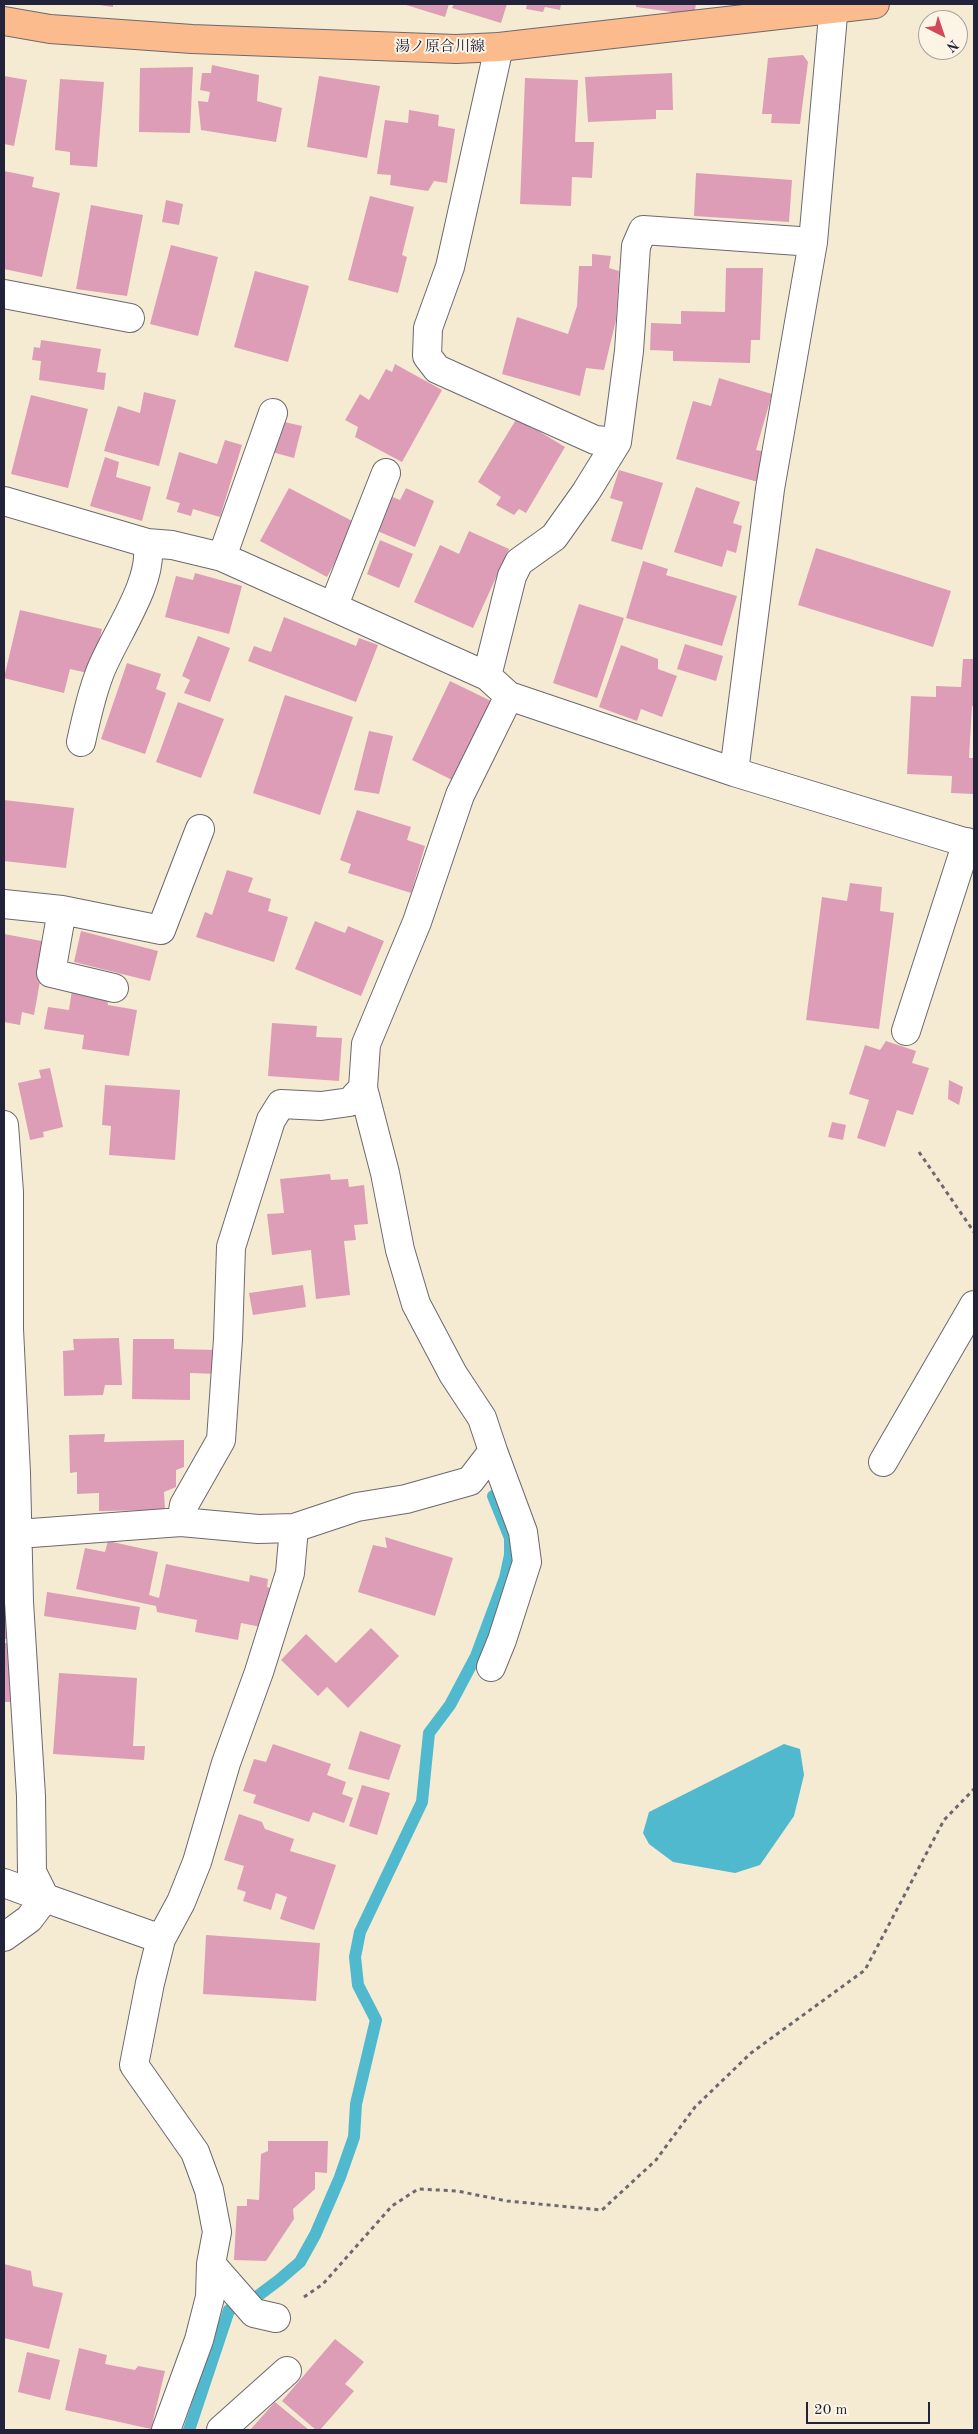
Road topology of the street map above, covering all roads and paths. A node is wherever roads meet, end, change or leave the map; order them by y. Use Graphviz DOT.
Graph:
graph roads {
  1 [pos="875,4"];
  2 [pos="833,7"];
  3 [pos="4,20"];
  4 [pos="499,47"];
  5 [pos="813,242"];
  6 [pos="4,294"];
  7 [pos="130,318"];
  8 [pos="273,413"];
  9 [pos="617,442"];
  10 [pos="386,473"];
  11 [pos="4,501"];
  12 [pos="146,543"];
  13 [pos="222,557"];
  14 [pos="334,605"];
  15 [pos="487,676"];
  16 [pos="509,696"];
  17 [pos="81,742"];
  18 [pos="734,772"];
  19 [pos="200,829"];
  20 [pos="971,844"];
  21 [pos="4,904"];
  22 [pos="62,910"];
  23 [pos="114,988"];
  24 [pos="906,1031"];
  25 [pos="363,1088"];
  26 [pos="4,1125"];
  27 [pos="919,1152"];
  28 [pos="974,1232"];
  29 [pos="974,1305"];
  30 [pos="493,1451"];
  31 [pos="882,1462"];
  32 [pos="181,1522"];
  33 [pos="294,1528"];
  34 [pos="18,1534"];
  35 [pos="11,1601"];
  36 [pos="491,1667"];
  37 [pos="974,1789"];
  38 [pos="4,1884"];
  39 [pos="45,1898"];
  40 [pos="4,1937"];
  41 [pos="161,1939"];
  42 [pos="212,2264"];
  43 [pos="276,2318"];
  44 [pos="287,2371"];
  45 [pos="166,2430"];
  46 [pos="221,2430"];
  1 -- 2 [label="main road, 湯ノ原合川線"];
  2 -- 4 [label="main road, 湯ノ原合川線"];
  2 -- 5 [label="street"];
  3 -- 4 [label="main road, 湯ノ原合川線"];
  4 -- 9 [label="street"];
  5 -- 9 [label="street"];
  5 -- 18 [label="street"];
  6 -- 7 [label="street"];
  8 -- 13 [label="street"];
  9 -- 15 [label="street"];
  10 -- 14 [label="street"];
  11 -- 12 [label="street"];
  12 -- 13 [label="street"];
  12 -- 17 [label="street"];
  13 -- 14 [label="street"];
  14 -- 15 [label="street"];
  15 -- 16 [label="street"];
  16 -- 18 [label="street"];
  16 -- 25 [label="street"];
  18 -- 20 [label="street"];
  19 -- 22 [label="street"];
  20 -- 24 [label="street"];
  21 -- 22 [label="street"];
  22 -- 23 [label="street"];
  25 -- 30 [label="street"];
  25 -- 32 [label="street"];
  26 -- 34 [label="street"];
  27 -- 28 [label="path"];
  29 -- 31 [label="street"];
  30 -- 33 [label="street"];
  30 -- 36 [label="street"];
  32 -- 33 [label="street"];
  32 -- 34 [label="street"];
  33 -- 41 [label="street"];
  34 -- 35 [label="street"];
  35 -- 39 [label="street"];
  37 -- 43 [label="path"];
  38 -- 39 [label="street"];
  39 -- 40 [label="street"];
  39 -- 41 [label="street"];
  41 -- 42 [label="street"];
  42 -- 43 [label="street"];
  42 -- 45 [label="street"];
  44 -- 46 [label="street"];
}
